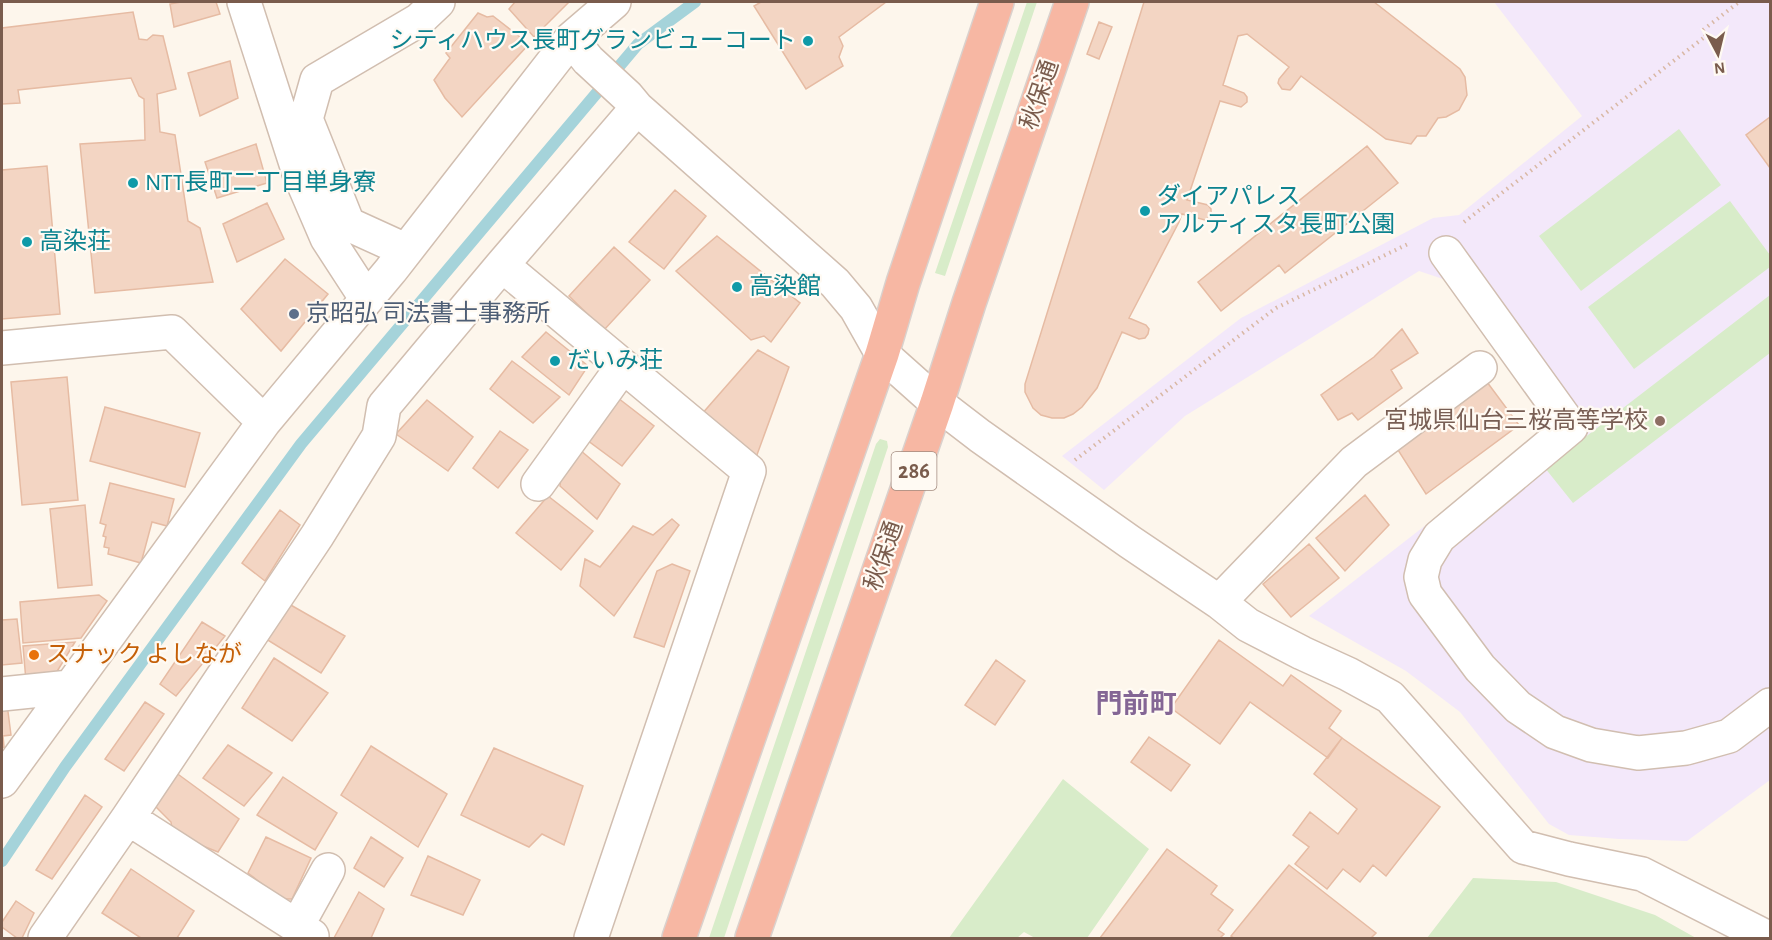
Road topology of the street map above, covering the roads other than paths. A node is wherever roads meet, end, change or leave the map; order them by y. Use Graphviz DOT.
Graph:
graph roads {
  1 [pos="244,2"];
  2 [pos="438,2"];
  3 [pos="614,2"];
  4 [pos="997,2"];
  5 [pos="1072,2"];
  6 [pos="579,50"];
  7 [pos="632,102"];
  8 [pos="1442,238"];
  9 [pos="405,250"];
  10 [pos="502,265"];
  11 [pos="366,298"];
  12 [pos="2,348"];
  13 [pos="882,354"];
  14 [pos="622,366"];
  15 [pos="1480,368"];
  16 [pos="937,403"];
  17 [pos="264,422"];
  18 [pos="538,484"];
  19 [pos="1219,602"];
  20 [pos="70,687"];
  21 [pos="2,694"];
  22 [pos="1770,705"];
  23 [pos="2,782"];
  24 [pos="128,818"];
  25 [pos="328,870"];
  26 [pos="45,939"];
  27 [pos="591,939"];
  28 [pos="679,939"];
  29 [pos="752,939"];
  30 [pos="1768,939"];
  1 -- 11 [label="street"];
  2 -- 9 [label="street"];
  3 -- 6 [label="street"];
  4 -- 13 [label="highway"];
  5 -- 16 [label="highway, 秋保通 / 286"];
  6 -- 7 [label="street"];
  6 -- 9 [label="street"];
  7 -- 10 [label="street"];
  7 -- 13 [label="street"];
  8 -- 22 [label="street"];
  9 -- 11 [label="street"];
  10 -- 14 [label="street"];
  10 -- 24 [label="street"];
  11 -- 17 [label="street"];
  12 -- 17 [label="street"];
  13 -- 16 [label="street"];
  13 -- 28 [label="highway"];
  14 -- 18 [label="street"];
  14 -- 27 [label="street"];
  15 -- 19 [label="street"];
  16 -- 19 [label="street"];
  16 -- 29 [label="highway, 秋保通 / 286"];
  17 -- 20 [label="street"];
  19 -- 30 [label="street"];
  20 -- 21 [label="street"];
  20 -- 23 [label="street"];
  24 -- 25 [label="street"];
  24 -- 26 [label="street"];
}
